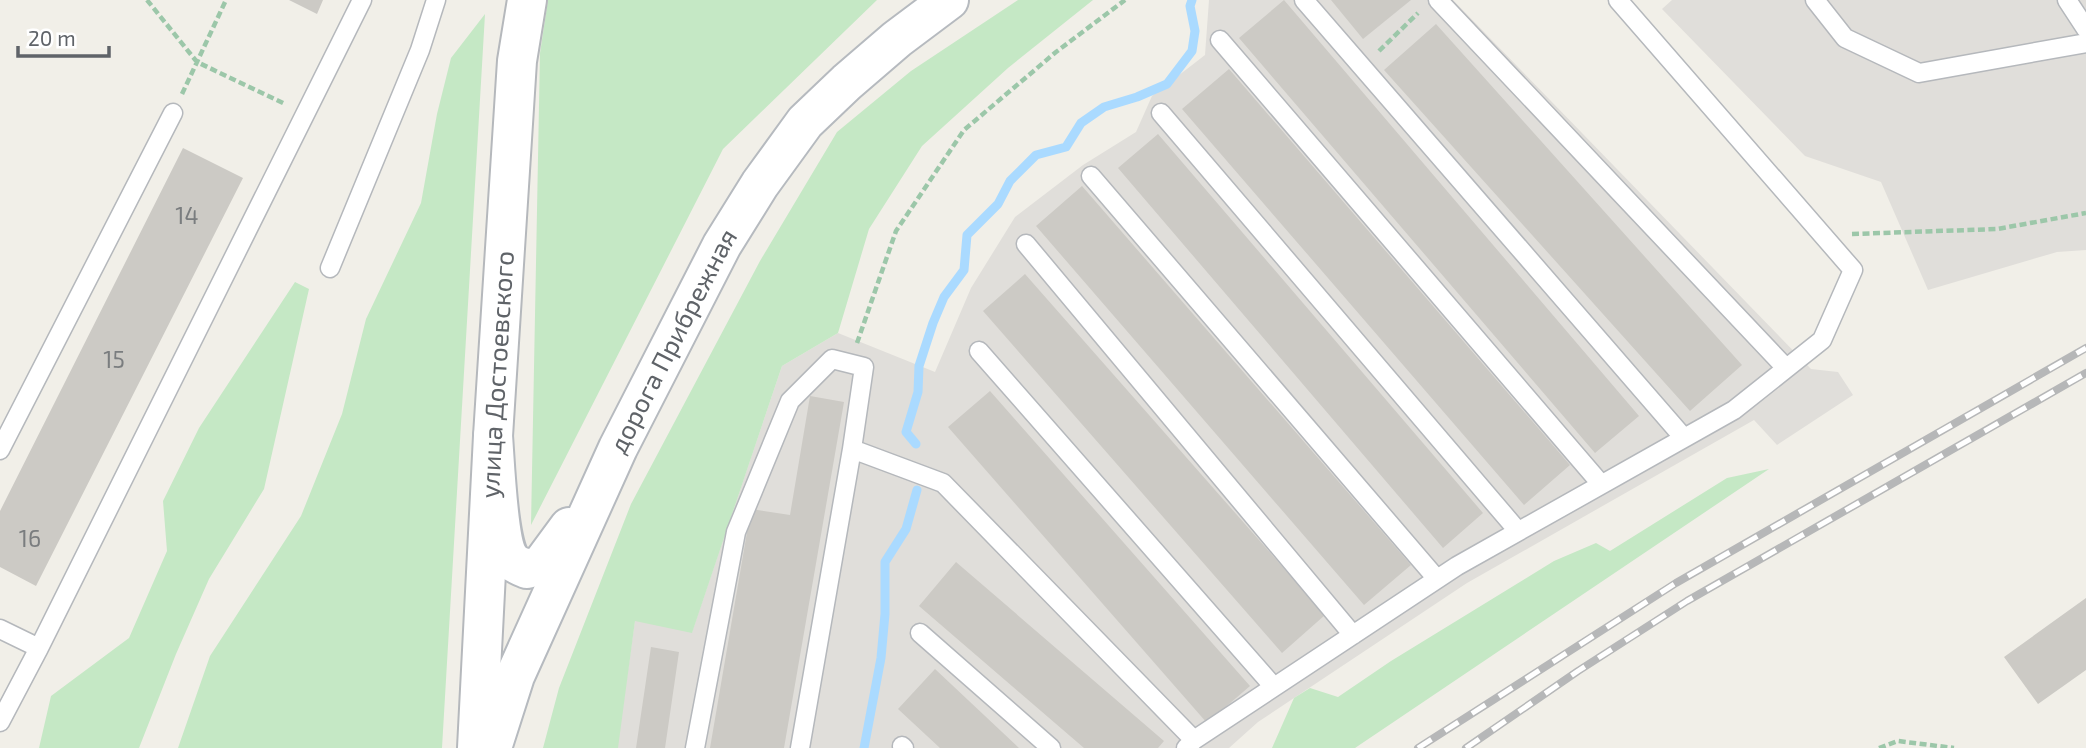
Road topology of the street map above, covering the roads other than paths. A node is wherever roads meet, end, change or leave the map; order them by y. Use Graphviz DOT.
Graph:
graph roads {
  1 [pos="362,0"];
  2 [pos="436,0"];
  3 [pos="527,0"];
  4 [pos="949,0"];
  5 [pos="1304,0"];
  6 [pos="1438,0"];
  7 [pos="1618,0"];
  8 [pos="1815,0"];
  9 [pos="2067,0"];
  10 [pos="2086,29"];
  11 [pos="1220,40"];
  12 [pos="2086,43"];
  13 [pos="173,113"];
  14 [pos="1161,113"];
  15 [pos="1091,176"];
  16 [pos="1026,244"];
  17 [pos="330,268"];
  18 [pos="979,351"];
  19 [pos="1786,368"];
  20 [pos="493,436"];
  21 [pos="1684,438"];
  22 [pos="618,448"];
  23 [pos="852,449"];
  24 [pos="0,450"];
  25 [pos="1601,484"];
  26 [pos="1518,531"];
  27 [pos="1437,579"];
  28 [pos="0,629"];
  29 [pos="920,633"];
  30 [pos="1353,635"];
  31 [pos="38,648"];
  32 [pos="1274,687"];
  33 [pos="0,722"];
  34 [pos="1190,744"];
  35 [pos="477,748"];
  36 [pos="492,748"];
  37 [pos="695,748"];
  38 [pos="800,748"];
  39 [pos="1051,748"];
  1 -- 31 [label="lane"];
  2 -- 17 [label="lane"];
  3 -- 20 [label="main road, улица Достоевского"];
  4 -- 22 [label="main road, дорога Прибрежная"];
  5 -- 21 [label="lane"];
  6 -- 19 [label="lane"];
  7 -- 19 [label="lane"];
  8 -- 12 [label="lane"];
  9 -- 10 [label="lane"];
  11 -- 25 [label="lane"];
  13 -- 24 [label="lane"];
  14 -- 26 [label="lane"];
  15 -- 27 [label="lane"];
  16 -- 30 [label="lane"];
  18 -- 32 [label="lane"];
  19 -- 21 [label="lane"];
  20 -- 22 [label="main road"];
  20 -- 35 [label="main road, улица Достоевского"];
  21 -- 25 [label="lane"];
  22 -- 36 [label="main road, дорога Прибрежная"];
  23 -- 34 [label="lane"];
  23 -- 37 [label="lane"];
  23 -- 38 [label="lane"];
  25 -- 26 [label="lane"];
  26 -- 27 [label="lane"];
  27 -- 30 [label="lane"];
  28 -- 31 [label="lane"];
  29 -- 39 [label="lane"];
  30 -- 32 [label="lane"];
  31 -- 33 [label="lane"];
  32 -- 34 [label="lane"];
}
